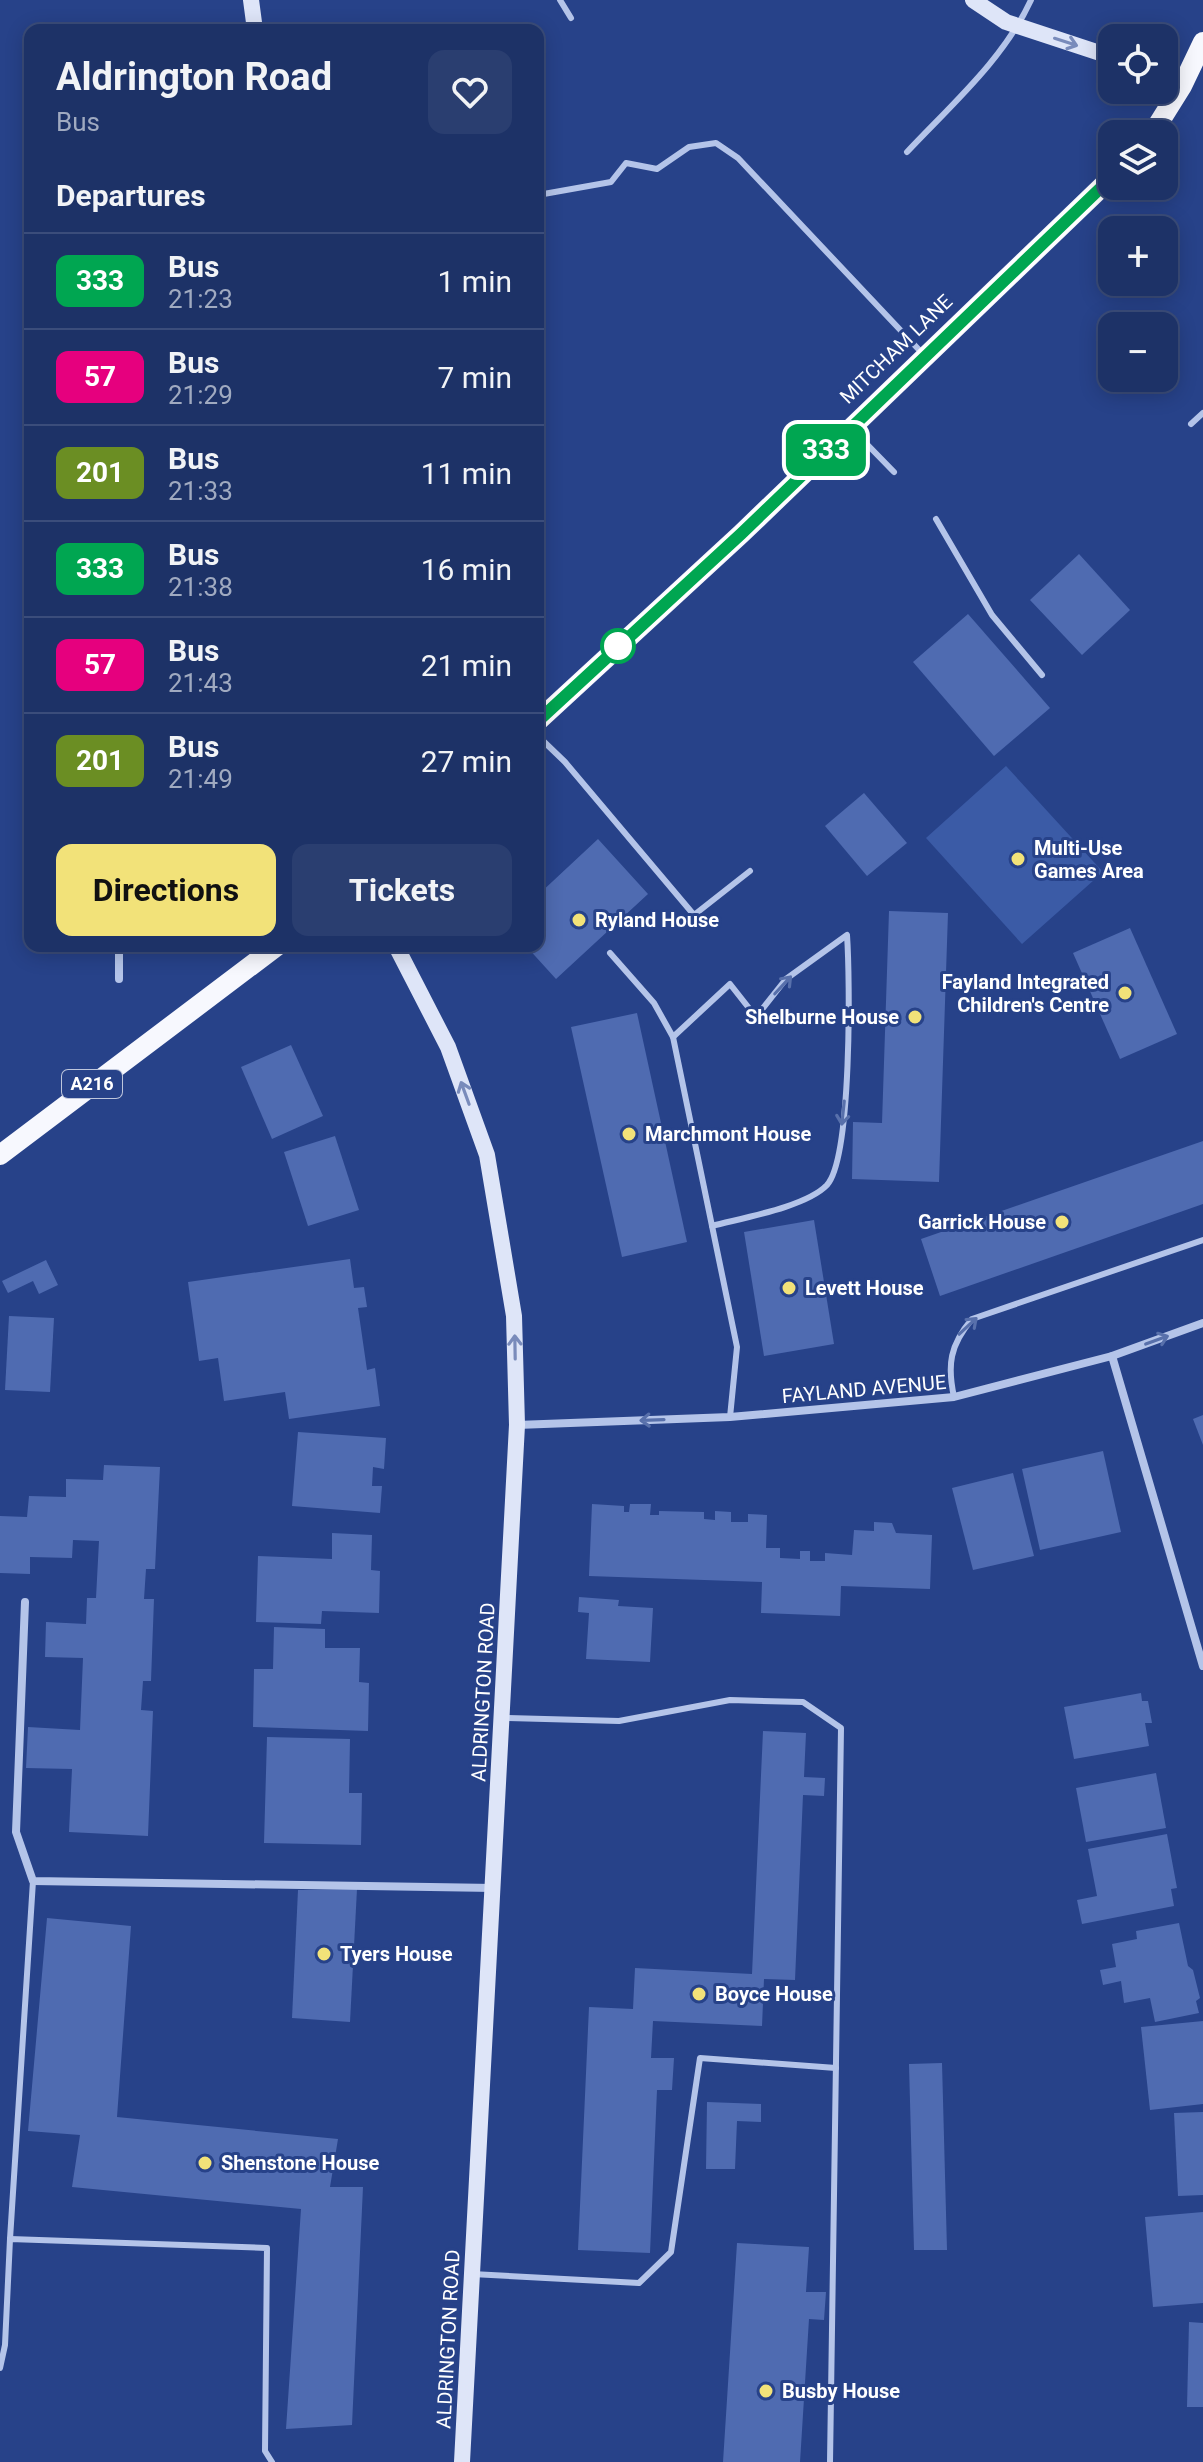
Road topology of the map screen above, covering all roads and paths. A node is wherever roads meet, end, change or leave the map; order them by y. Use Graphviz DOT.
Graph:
graph roads {
  1 [pos="251,0"];
  2 [pos="560,0"];
  3 [pos="973,0"];
  4 [pos="1031,0"];
  5 [pos="571,18"];
  6 [pos="254,24"];
  7 [pos="1020,27"];
  8 [pos="1201,51"];
  9 [pos="1098,52"];
  10 [pos="1178,76"];
  11 [pos="907,152"];
  12 [pos="1098,190"];
  13 [pos="544,194"];
  14 [pos="924,355"];
  15 [pos="1203,413"];
  16 [pos="1191,424"];
  17 [pos="849,427"];
  18 [pos="894,472"];
  19 [pos="936,519"];
  20 [pos="1042,675"];
  21 [pos="544,715"];
  22 [pos="544,742"];
  23 [pos="750,871"];
  24 [pos="119,952"];
  25 [pos="269,952"];
  26 [pos="399,952"];
  27 [pos="610,953"];
  28 [pos="119,979"];
  29 [pos="673,1037"];
  30 [pos="0,1155"];
  31 [pos="712,1226"];
  32 [pos="1203,1240"];
  33 [pos="1203,1323"];
  34 [pos="1112,1356"];
  35 [pos="954,1397"];
  36 [pos="730,1417"];
  37 [pos="517,1425"];
  38 [pos="25,1602"];
  39 [pos="1203,1666"];
  40 [pos="502,1718"];
  41 [pos="33,1881"];
  42 [pos="494,1888"];
  43 [pos="836,2068"];
  44 [pos="10,2239"];
  45 [pos="471,2274"];
  46 [pos="0,2368"];
  47 [pos="272,2462"];
  48 [pos="462,2462"];
  49 [pos="830,2462"];
  1 -- 6 [label="street"];
  2 -- 5 [label="lane"];
  3 -- 7 [label="street"];
  4 -- 7 [label="lane"];
  7 -- 9 [label="street, one-way"];
  7 -- 11 [label="lane"];
  8 -- 10 [label="main road"];
  12 -- 14 [label="main road, MITCHAM LANE"];
  13 -- 14 [label="lane"];
  14 -- 17 [label="main road, MITCHAM LANE"];
  15 -- 16 [label="lane"];
  17 -- 18 [label="lane"];
  17 -- 21 [label="main road, MITCHAM LANE"];
  19 -- 20 [label="lane"];
  22 -- 23 [label="lane"];
  24 -- 28 [label="street"];
  25 -- 30 [label="main road, A216"];
  37 -- 26 [label="street, ALDRINGTON ROAD, one-way"];
  27 -- 29 [label="lane"];
  29 -- 31 [label="lane"];
  29 -- 31 [label="lane, one-way"];
  31 -- 36 [label="lane"];
  35 -- 32 [label="lane, one-way"];
  34 -- 33 [label="street, FAYLAND AVENUE, one-way"];
  34 -- 35 [label="street, FAYLAND AVENUE"];
  34 -- 39 [label="street"];
  35 -- 36 [label="street, FAYLAND AVENUE"];
  36 -- 37 [label="street, FAYLAND AVENUE, one-way"];
  37 -- 40 [label="street, ALDRINGTON ROAD"];
  38 -- 41 [label="street"];
  40 -- 42 [label="street, ALDRINGTON ROAD"];
  40 -- 43 [label="lane"];
  41 -- 42 [label="street"];
  41 -- 44 [label="lane"];
  42 -- 45 [label="street, ALDRINGTON ROAD"];
  43 -- 45 [label="lane"];
  43 -- 49 [label="lane"];
  44 -- 46 [label="lane"];
  44 -- 47 [label="lane"];
  45 -- 48 [label="street, ALDRINGTON ROAD"];
}
